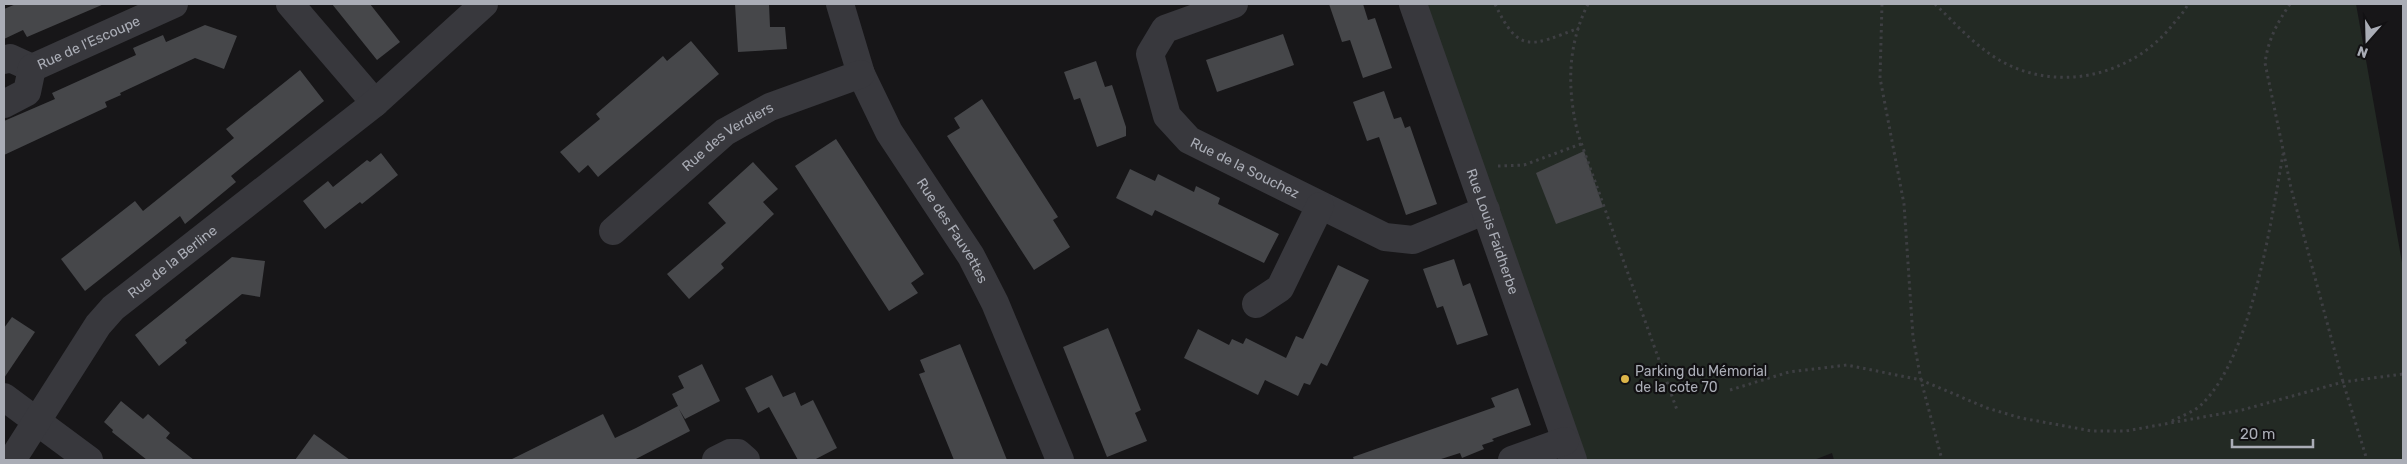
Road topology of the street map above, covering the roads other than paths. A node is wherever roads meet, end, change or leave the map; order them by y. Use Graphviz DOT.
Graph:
graph roads {
  1 [pos="174,4"];
  2 [pos="290,4"];
  3 [pos="484,4"];
  4 [pos="840,4"];
  5 [pos="1234,4"];
  6 [pos="1414,4"];
  7 [pos="4,60"];
  8 [pos="32,68"];
  9 [pos="861,74"];
  10 [pos="375,103"];
  11 [pos="4,104"];
  12 [pos="1320,206"];
  13 [pos="1486,210"];
  14 [pos="613,232"];
  15 [pos="1256,304"];
  16 [pos="4,397"];
  17 [pos="38,421"];
  18 [pos="1569,451"];
  19 [pos="12,460"];
  20 [pos="89,460"];
  21 [pos="716,460"];
  22 [pos="746,460"];
  23 [pos="1060,460"];
  24 [pos="1512,460"];
  1 -- 8 [label="street, Rue de l'Escoupe"];
  2 -- 10 [label="street"];
  3 -- 10 [label="street, Rue de la Berline"];
  4 -- 9 [label="street, Rue des Fauvettes"];
  5 -- 12 [label="street, Rue de la Souchez"];
  6 -- 13 [label="street, Rue Louis Faidherbe"];
  7 -- 8 [label="street, Rue de l'Escoupe"];
  8 -- 11 [label="street, Rue de l'Escoupe"];
  9 -- 14 [label="street, Rue des Verdiers"];
  9 -- 23 [label="street, Rue des Fauvettes"];
  10 -- 17 [label="street, Rue de la Berline"];
  12 -- 13 [label="street, Rue de la Souchez"];
  12 -- 15 [label="street"];
  13 -- 18 [label="street, Rue Louis Faidherbe"];
  16 -- 17 [label="street"];
  17 -- 19 [label="street, Rue de la Berline"];
  17 -- 20 [label="street"];
  18 -- 24 [label="street"];
  21 -- 22 [label="street"];
}
